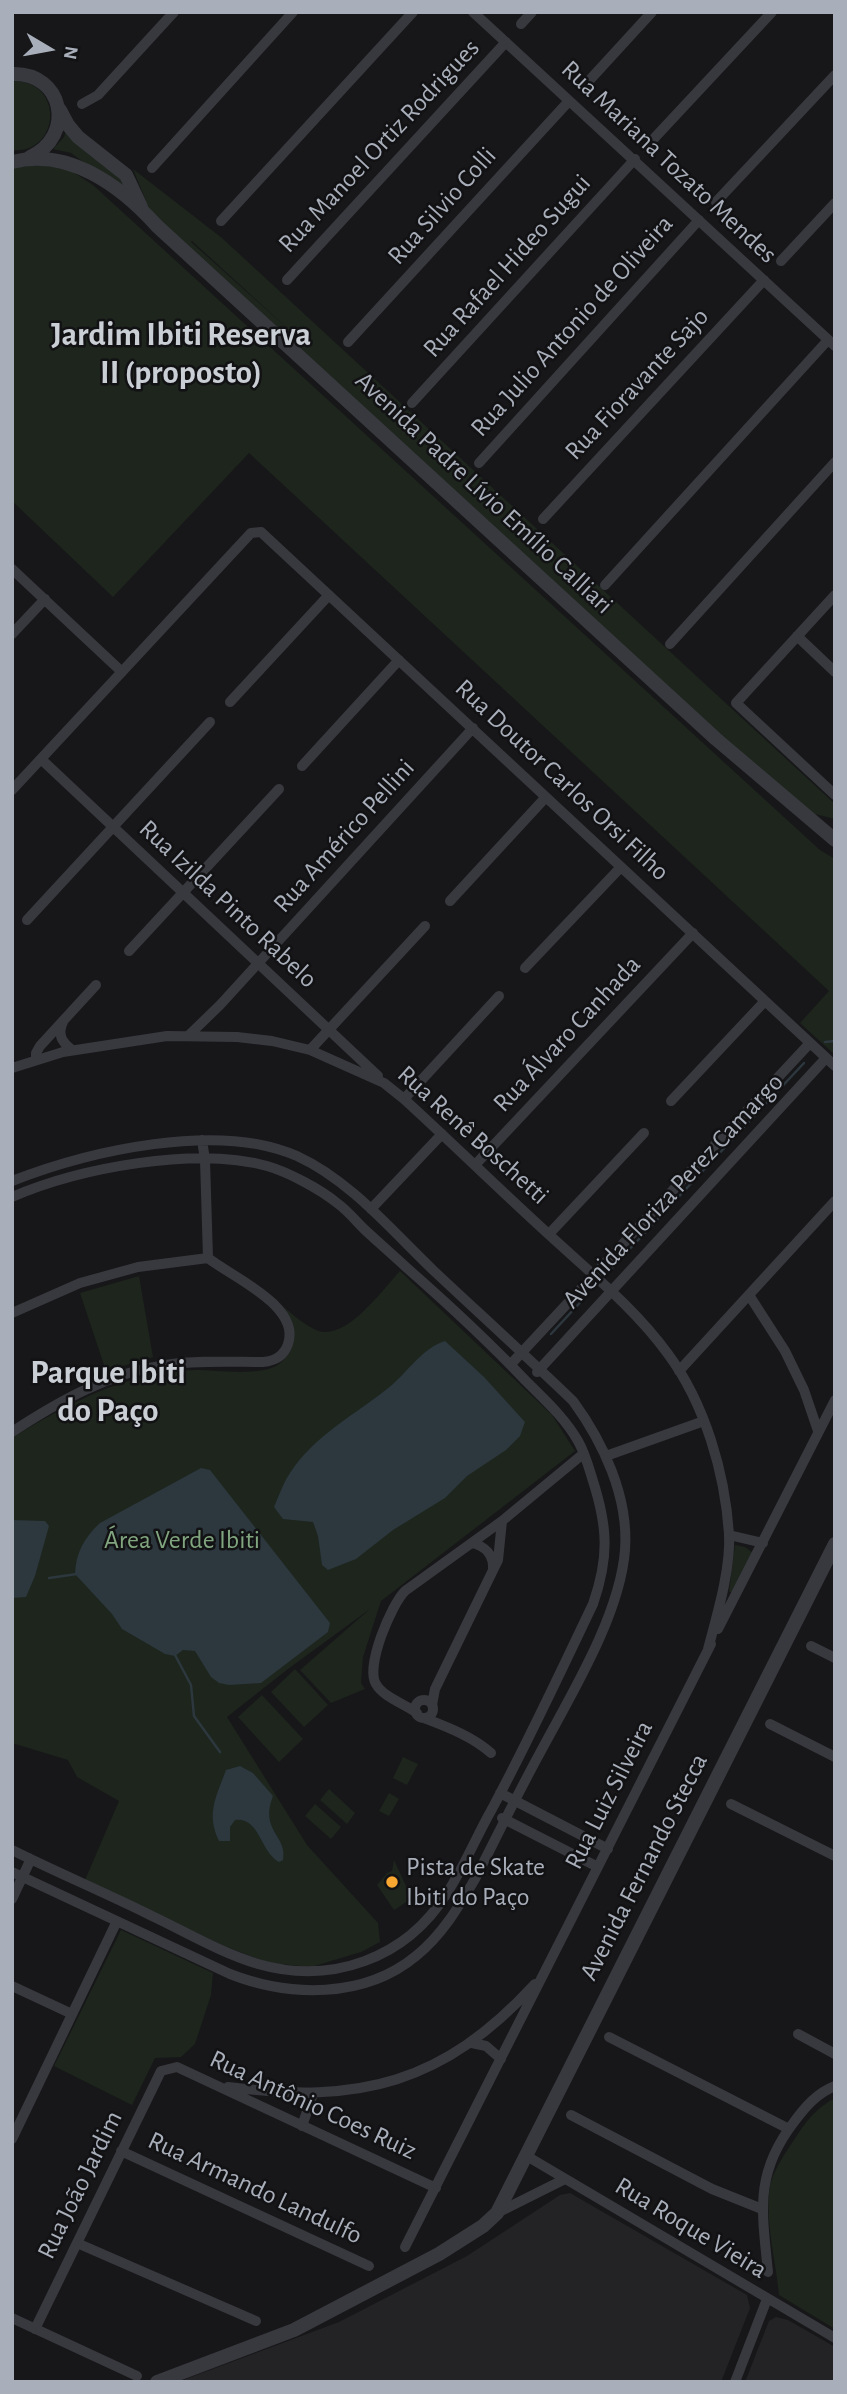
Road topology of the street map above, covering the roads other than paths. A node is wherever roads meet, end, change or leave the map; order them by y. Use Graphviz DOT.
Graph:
graph roads {
  1 [pos="174,12"];
  2 [pos="293,12"];
  3 [pos="413,12"];
  4 [pos="473,12"];
  5 [pos="532,12"];
  6 [pos="652,12"];
  7 [pos="772,12"];
  8 [pos="521,24"];
  9 [pos="506,42"];
  10 [pos="16,71"];
  11 [pos="835,75"];
  12 [pos="586,84"];
  13 [pos="569,101"];
  14 [pos="57,104"];
  15 [pos="82,104"];
  16 [pos="646,147"];
  17 [pos="635,159"];
  18 [pos="16,160"];
  19 [pos="152,168"];
  20 [pos="716,201"];
  21 [pos="835,203"];
  22 [pos="141,209"];
  23 [pos="699,220"];
  24 [pos="221,221"];
  25 [pos="781,261"];
  26 [pos="287,280"];
  27 [pos="764,280"];
  28 [pos="348,342"];
  29 [pos="832,343"];
  30 [pos="412,403"];
  31 [pos="835,462"];
  32 [pos="479,463"];
  33 [pos="543,519"];
  34 [pos="12,569"];
  35 [pos="606,585"];
  36 [pos="329,595"];
  37 [pos="835,595"];
  38 [pos="45,599"];
  39 [pos="12,634"];
  40 [pos="797,636"];
  41 [pos="670,644"];
  42 [pos="399,660"];
  43 [pos="122,672"];
  44 [pos="835,672"];
  45 [pos="230,702"];
  46 [pos="211,722"];
  47 [pos="473,728"];
  48 [pos="41,759"];
  49 [pos="302,766"];
  50 [pos="279,789"];
  51 [pos="12,790"];
  52 [pos="835,795"];
  53 [pos="546,797"];
  54 [pos="797,810"];
  55 [pos="113,827"];
  56 [pos="835,830"];
  57 [pos="835,840"];
  58 [pos="621,867"];
  59 [pos="183,893"];
  60 [pos="450,901"];
  61 [pos="27,920"];
  62 [pos="425,926"];
  63 [pos="693,933"];
  64 [pos="129,951"];
  65 [pos="258,964"];
  66 [pos="525,968"];
  67 [pos="96,985"];
  68 [pos="499,996"];
  69 [pos="765,1000"];
  70 [pos="220,1006"];
  71 [pos="64,1019"];
  72 [pos="329,1030"];
  73 [pos="188,1036"];
  74 [pos="222,1036"];
  75 [pos="810,1043"];
  76 [pos="72,1050"];
  77 [pos="310,1050"];
  78 [pos="36,1060"];
  79 [pos="830,1062"];
  80 [pos="12,1068"];
  81 [pos="384,1083"];
  82 [pos="404,1099"];
  83 [pos="671,1101"];
  84 [pos="644,1133"];
  85 [pos="442,1134"];
  86 [pos="202,1140"];
  87 [pos="178,1142"];
  88 [pos="160,1143"];
  89 [pos="180,1160"];
  90 [pos="205,1160"];
  91 [pos="161,1161"];
  92 [pos="475,1165"];
  93 [pos="12,1181"];
  94 [pos="12,1197"];
  95 [pos="835,1201"];
  96 [pos="371,1209"];
  97 [pos="549,1234"];
  98 [pos="208,1258"];
  99 [pos="594,1276"];
  100 [pos="611,1292"];
  101 [pos="749,1295"];
  102 [pos="447,1304"];
  103 [pos="12,1313"];
  104 [pos="506,1337"];
  105 [pos="537,1337"];
  106 [pos="523,1353"];
  107 [pos="553,1355"];
  108 [pos="511,1364"];
  109 [pos="540,1369"];
  110 [pos="679,1371"];
  111 [pos="528,1382"];
  112 [pos="555,1384"];
  113 [pos="543,1398"];
  114 [pos="835,1400"];
  115 [pos="704,1421"];
  116 [pos="818,1431"];
  117 [pos="12,1432"];
  118 [pos="583,1454"];
  119 [pos="607,1459"];
  120 [pos="566,1466"];
  121 [pos="590,1473"];
  122 [pos="502,1521"];
  123 [pos="729,1535"];
  124 [pos="472,1543"];
  125 [pos="762,1544"];
  126 [pos="835,1544"];
  127 [pos="492,1576"];
  128 [pos="737,1593"];
  129 [pos="722,1595"];
  130 [pos="811,1646"];
  131 [pos="708,1649"];
  132 [pos="835,1658"];
  133 [pos="401,1702"];
  134 [pos="427,1704"];
  135 [pos="541,1709"];
  136 [pos="420,1716"];
  137 [pos="771,1724"];
  138 [pos="449,1727"];
  139 [pos="491,1753"];
  140 [pos="835,1757"];
  141 [pos="524,1782"];
  142 [pos="500,1793"];
  143 [pos="515,1801"];
  144 [pos="731,1804"];
  145 [pos="490,1812"];
  146 [pos="506,1820"];
  147 [pos="479,1834"];
  148 [pos="608,1849"];
  149 [pos="13,1852"];
  150 [pos="835,1856"];
  151 [pos="29,1858"];
  152 [pos="598,1867"];
  153 [pos="53,1870"];
  154 [pos="17,1875"];
  155 [pos="44,1887"];
  156 [pos="13,1894"];
  157 [pos="464,1899"];
  158 [pos="117,1921"];
  159 [pos="546,1971"];
  160 [pos="12,1986"];
  161 [pos="72,2014"];
  162 [pos="798,2035"];
  163 [pos="610,2037"];
  164 [pos="472,2043"];
  165 [pos="831,2052"];
  166 [pos="501,2059"];
  167 [pos="835,2063"];
  168 [pos="171,2067"];
  169 [pos="833,2084"];
  170 [pos="217,2086"];
  171 [pos="313,2094"];
  172 [pos="571,2115"];
  173 [pos="302,2126"];
  174 [pos="789,2129"];
  175 [pos="12,2139"];
  176 [pos="121,2151"];
  177 [pos="525,2155"];
  178 [pos="565,2179"];
  179 [pos="436,2188"];
  180 [pos="762,2209"];
  181 [pos="497,2213"];
  182 [pos="77,2243"];
  183 [pos="405,2247"];
  184 [pos="369,2266"];
  185 [pos="768,2272"];
  186 [pos="767,2299"];
  187 [pos="12,2318"];
  188 [pos="256,2321"];
  189 [pos="35,2329"];
  190 [pos="835,2338"];
  191 [pos="136,2376"];
  192 [pos="157,2382"];
  193 [pos="735,2382"];
  1 -- 15 [label="street"];
  2 -- 19 [label="street"];
  3 -- 24 [label="street"];
  4 -- 9 [label="street, Rua Mariana Tozato Mendes"];
  5 -- 8 [label="street"];
  6 -- 12 [label="street"];
  7 -- 16 [label="street"];
  9 -- 13 [label="street, Rua Mariana Tozato Mendes"];
  9 -- 26 [label="street, Rua Manoel Ortiz Rodrigues"];
  10 -- 14 [label="street, Avenida Padre Lívio Emílio Calliari"];
  11 -- 20 [label="street"];
  13 -- 17 [label="street, Rua Mariana Tozato Mendes"];
  13 -- 28 [label="street, Rua Silvio Colli"];
  14 -- 18 [label="street"];
  14 -- 22 [label="street, Avenida Padre Lívio Emílio Calliari"];
  17 -- 23 [label="street, Rua Mariana Tozato Mendes"];
  17 -- 30 [label="street, Rua Rafael Hideo Sugui"];
  18 -- 22 [label="street, Avenida Padre Lívio Emílio Calliari"];
  21 -- 25 [label="street"];
  22 -- 54 [label="street, Avenida Padre Lívio Emílio Calliari"];
  23 -- 27 [label="street, Rua Mariana Tozato Mendes"];
  23 -- 32 [label="street, Rua Julio Antonio de Oliveira"];
  27 -- 29 [label="street, Rua Mariana Tozato Mendes"];
  27 -- 33 [label="street, Rua Fioravante Sajo"];
  29 -- 35 [label="street"];
  31 -- 41 [label="street"];
  34 -- 38 [label="street"];
  36 -- 42 [label="street, Rua Doutor Carlos Orsi Filho"];
  36 -- 43 [label="street, Rua Doutor Carlos Orsi Filho"];
  36 -- 45 [label="street"];
  37 -- 40 [label="street"];
  38 -- 39 [label="street"];
  38 -- 43 [label="street"];
  40 -- 44 [label="street"];
  40 -- 52 [label="street"];
  42 -- 47 [label="street, Rua Doutor Carlos Orsi Filho"];
  42 -- 49 [label="street"];
  43 -- 48 [label="street"];
  46 -- 55 [label="street"];
  47 -- 53 [label="street, Rua Doutor Carlos Orsi Filho"];
  47 -- 65 [label="street, Rua Américo Pellini"];
  48 -- 51 [label="street"];
  48 -- 55 [label="street, Rua Izilda Pinto Rabelo"];
  50 -- 59 [label="street"];
  53 -- 58 [label="street, Rua Doutor Carlos Orsi Filho"];
  53 -- 60 [label="street"];
  54 -- 56 [label="street, Avenida Padre Lívio Emílio Calliari"];
  54 -- 57 [label="street, Avenida Padre Lívio Emílio Calliari"];
  55 -- 59 [label="street, Rua Izilda Pinto Rabelo"];
  55 -- 61 [label="street"];
  58 -- 63 [label="street, Rua Doutor Carlos Orsi Filho"];
  58 -- 66 [label="street"];
  59 -- 64 [label="street"];
  59 -- 65 [label="street, Rua Izilda Pinto Rabelo"];
  62 -- 72 [label="street"];
  63 -- 69 [label="street, Rua Doutor Carlos Orsi Filho"];
  63 -- 92 [label="street, Rua Álvaro Canhada"];
  65 -- 70 [label="street, Rua Américo Pellini"];
  65 -- 72 [label="street, Rua Izilda Pinto Rabelo"];
  67 -- 71 [label="street"];
  68 -- 82 [label="street"];
  69 -- 75 [label="street, Rua Doutor Carlos Orsi Filho"];
  69 -- 83 [label="street"];
  70 -- 73 [label="street, Rua Américo Pellini"];
  70 -- 74 [label="street"];
  71 -- 76 [label="street"];
  71 -- 78 [label="street"];
  72 -- 77 [label="street"];
  72 -- 81 [label="street, Rua Izilda Pinto Rabelo"];
  73 -- 74 [label="street, Rua Renê Boschetti"];
  73 -- 76 [label="street, Rua Renê Boschetti"];
  74 -- 77 [label="street, Rua Renê Boschetti"];
  75 -- 79 [label="street, Rua Doutor Carlos Orsi Filho"];
  75 -- 99 [label="street, Avenida Floriza Perez Camargo"];
  76 -- 78 [label="street, Rua Renê Boschetti"];
  77 -- 81 [label="street, Rua Renê Boschetti"];
  78 -- 80 [label="street, Rua Renê Boschetti"];
  79 -- 100 [label="street, Avenida Floriza Perez Camargo"];
  81 -- 82 [label="street, Rua Renê Boschetti"];
  82 -- 85 [label="street, Rua Renê Boschetti"];
  84 -- 97 [label="street"];
  85 -- 92 [label="street, Rua Renê Boschetti"];
  85 -- 96 [label="street"];
  86 -- 87 [label="street"];
  86 -- 90 [label="street"];
  86 -- 96 [label="street"];
  87 -- 88 [label="street"];
  87 -- 89 [label="street"];
  88 -- 91 [label="street"];
  88 -- 93 [label="street"];
  89 -- 90 [label="street"];
  89 -- 91 [label="street"];
  90 -- 98 [label="street"];
  90 -- 102 [label="street"];
  91 -- 94 [label="street"];
  92 -- 97 [label="street, Rua Renê Boschetti"];
  95 -- 101 [label="street"];
  96 -- 104 [label="street"];
  97 -- 99 [label="street, Rua Renê Boschetti"];
  98 -- 103 [label="street"];
  98 -- 117 [label="street"];
  99 -- 100 [label="street, Rua Renê Boschetti"];
  99 -- 105 [label="street, Avenida Floriza Perez Camargo"];
  100 -- 107 [label="street, Avenida Floriza Perez Camargo"];
  100 -- 110 [label="street, Rua Renê Boschetti"];
  101 -- 110 [label="street"];
  101 -- 116 [label="street"];
  102 -- 104 [label="street"];
  102 -- 108 [label="street"];
  104 -- 106 [label="street"];
  105 -- 106 [label="street, Avenida Floriza Perez Camargo"];
  105 -- 107 [label="street"];
  106 -- 108 [label="street, Avenida Floriza Perez Camargo"];
  106 -- 109 [label="street"];
  107 -- 109 [label="street, Avenida Floriza Perez Camargo"];
  108 -- 111 [label="street"];
  109 -- 111 [label="street, Avenida Floriza Perez Camargo"];
  109 -- 112 [label="street"];
  110 -- 115 [label="street, Rua Renê Boschetti"];
  111 -- 113 [label="street"];
  112 -- 113 [label="street"];
  112 -- 119 [label="street"];
  113 -- 118 [label="street"];
  114 -- 116 [label="street, Rua Luiz Silveira"];
  115 -- 119 [label="street"];
  115 -- 123 [label="street, Rua Renê Boschetti"];
  116 -- 125 [label="street, Rua Luiz Silveira"];
  118 -- 120 [label="street"];
  118 -- 121 [label="street"];
  119 -- 121 [label="street"];
  119 -- 141 [label="street"];
  120 -- 121 [label="street"];
  120 -- 122 [label="street"];
  121 -- 135 [label="street"];
  122 -- 124 [label="street"];
  122 -- 127 [label="street"];
  123 -- 125 [label="street"];
  123 -- 129 [label="street, Rua Renê Boschetti"];
  124 -- 127 [label="street"];
  124 -- 133 [label="street"];
  125 -- 128 [label="street, Rua Luiz Silveira"];
  126 -- 177 [label="street, Avenida Fernando Stecca"];
  127 -- 134 [label="street"];
  128 -- 129 [label="street"];
  128 -- 131 [label="street, Rua Luiz Silveira"];
  129 -- 131 [label="street, Rua Renê Boschetti"];
  130 -- 132 [label="street"];
  131 -- 148 [label="street, Rua Luiz Silveira"];
  133 -- 134 [label="street"];
  133 -- 136 [label="street"];
  134 -- 136 [label="street"];
  134 -- 138 [label="street"];
  135 -- 141 [label="street"];
  135 -- 142 [label="street"];
  136 -- 138 [label="street"];
  137 -- 140 [label="street"];
  138 -- 139 [label="street"];
  141 -- 143 [label="street"];
  142 -- 143 [label="street"];
  142 -- 145 [label="street"];
  143 -- 146 [label="street"];
  143 -- 148 [label="street"];
  144 -- 150 [label="street"];
  145 -- 146 [label="street"];
  145 -- 147 [label="street"];
  146 -- 152 [label="street"];
  146 -- 157 [label="street"];
  147 -- 153 [label="street"];
  147 -- 157 [label="street"];
  148 -- 152 [label="street, Rua Luiz Silveira"];
  149 -- 151 [label="street"];
  151 -- 153 [label="street"];
  151 -- 154 [label="street"];
  152 -- 159 [label="street, Rua Luiz Silveira"];
  153 -- 155 [label="street"];
  154 -- 155 [label="street"];
  154 -- 156 [label="street"];
  155 -- 158 [label="street"];
  157 -- 158 [label="street"];
  158 -- 161 [label="street"];
  159 -- 164 [label="street"];
  159 -- 166 [label="street, Rua Luiz Silveira"];
  160 -- 161 [label="street"];
  161 -- 175 [label="street"];
  162 -- 165 [label="street"];
  163 -- 174 [label="street"];
  164 -- 166 [label="street"];
  164 -- 171 [label="street"];
  165 -- 167 [label="street"];
  166 -- 179 [label="street, Rua Luiz Silveira"];
  168 -- 170 [label="street, Rua Antônio Coes Ruiz"];
  168 -- 176 [label="street, Rua João Jardim"];
  169 -- 174 [label="street"];
  170 -- 171 [label="street"];
  170 -- 173 [label="street, Rua Antônio Coes Ruiz"];
  171 -- 173 [label="street"];
  172 -- 180 [label="street"];
  173 -- 179 [label="street, Rua Antônio Coes Ruiz"];
  174 -- 180 [label="street"];
  176 -- 182 [label="street, Rua João Jardim"];
  176 -- 184 [label="street, Rua Armando Landulfo"];
  177 -- 178 [label="street, Rua Roque Vieira"];
  177 -- 181 [label="street, Avenida Fernando Stecca"];
  178 -- 181 [label="street, Avenida Fernando Stecca"];
  178 -- 186 [label="street, Rua Roque Vieira"];
  179 -- 183 [label="street, Rua Luiz Silveira"];
  180 -- 185 [label="street"];
  181 -- 192 [label="street, Avenida Fernando Stecca"];
  182 -- 188 [label="street"];
  182 -- 189 [label="street, Rua João Jardim"];
  186 -- 190 [label="street, Rua Roque Vieira"];
  186 -- 193 [label="street"];
  187 -- 189 [label="street"];
  189 -- 191 [label="street"];
}
